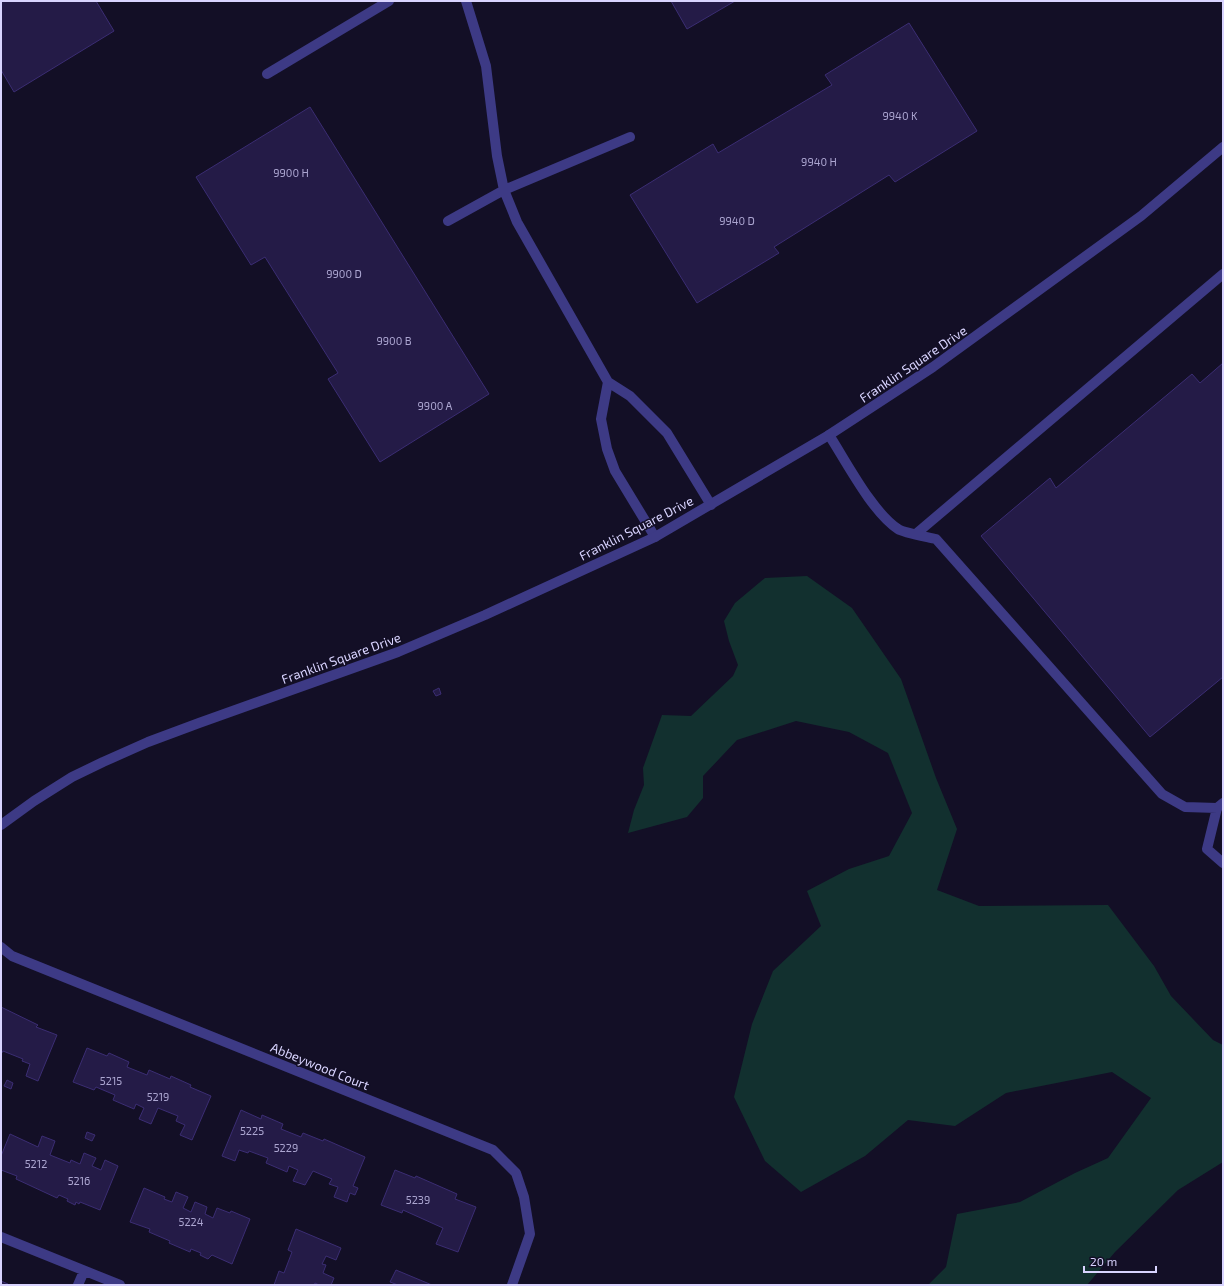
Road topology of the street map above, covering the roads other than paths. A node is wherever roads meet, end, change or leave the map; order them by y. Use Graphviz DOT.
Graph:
graph roads {
  1 [pos="389,1"];
  2 [pos="466,1"];
  3 [pos="267,74"];
  4 [pos="630,137"];
  5 [pos="1223,147"];
  6 [pos="504,190"];
  7 [pos="448,221"];
  8 [pos="1223,274"];
  9 [pos="608,382"];
  10 [pos="829,435"];
  11 [pos="711,505"];
  12 [pos="917,533"];
  13 [pos="654,536"];
  14 [pos="1220,806"];
  15 [pos="1,825"];
  16 [pos="1223,863"];
  17 [pos="1,947"];
  18 [pos="1,1237"];
  19 [pos="84,1271"];
  20 [pos="78,1285"];
  21 [pos="120,1285"];
  22 [pos="512,1285"];
  1 -- 3 [label="street"];
  2 -- 6 [label="street"];
  4 -- 6 [label="street"];
  5 -- 10 [label="street, Franklin Square Drive"];
  6 -- 7 [label="street"];
  6 -- 9 [label="street"];
  8 -- 12 [label="street"];
  9 -- 11 [label="street"];
  9 -- 13 [label="street"];
  10 -- 11 [label="street, Franklin Square Drive"];
  10 -- 12 [label="street"];
  11 -- 13 [label="street, Franklin Square Drive"];
  12 -- 14 [label="street"];
  13 -- 15 [label="street, Franklin Square Drive"];
  14 -- 16 [label="street"];
  17 -- 22 [label="street, Abbeywood Court"];
  18 -- 19 [label="street"];
  19 -- 20 [label="street"];
  19 -- 21 [label="street"];
}
